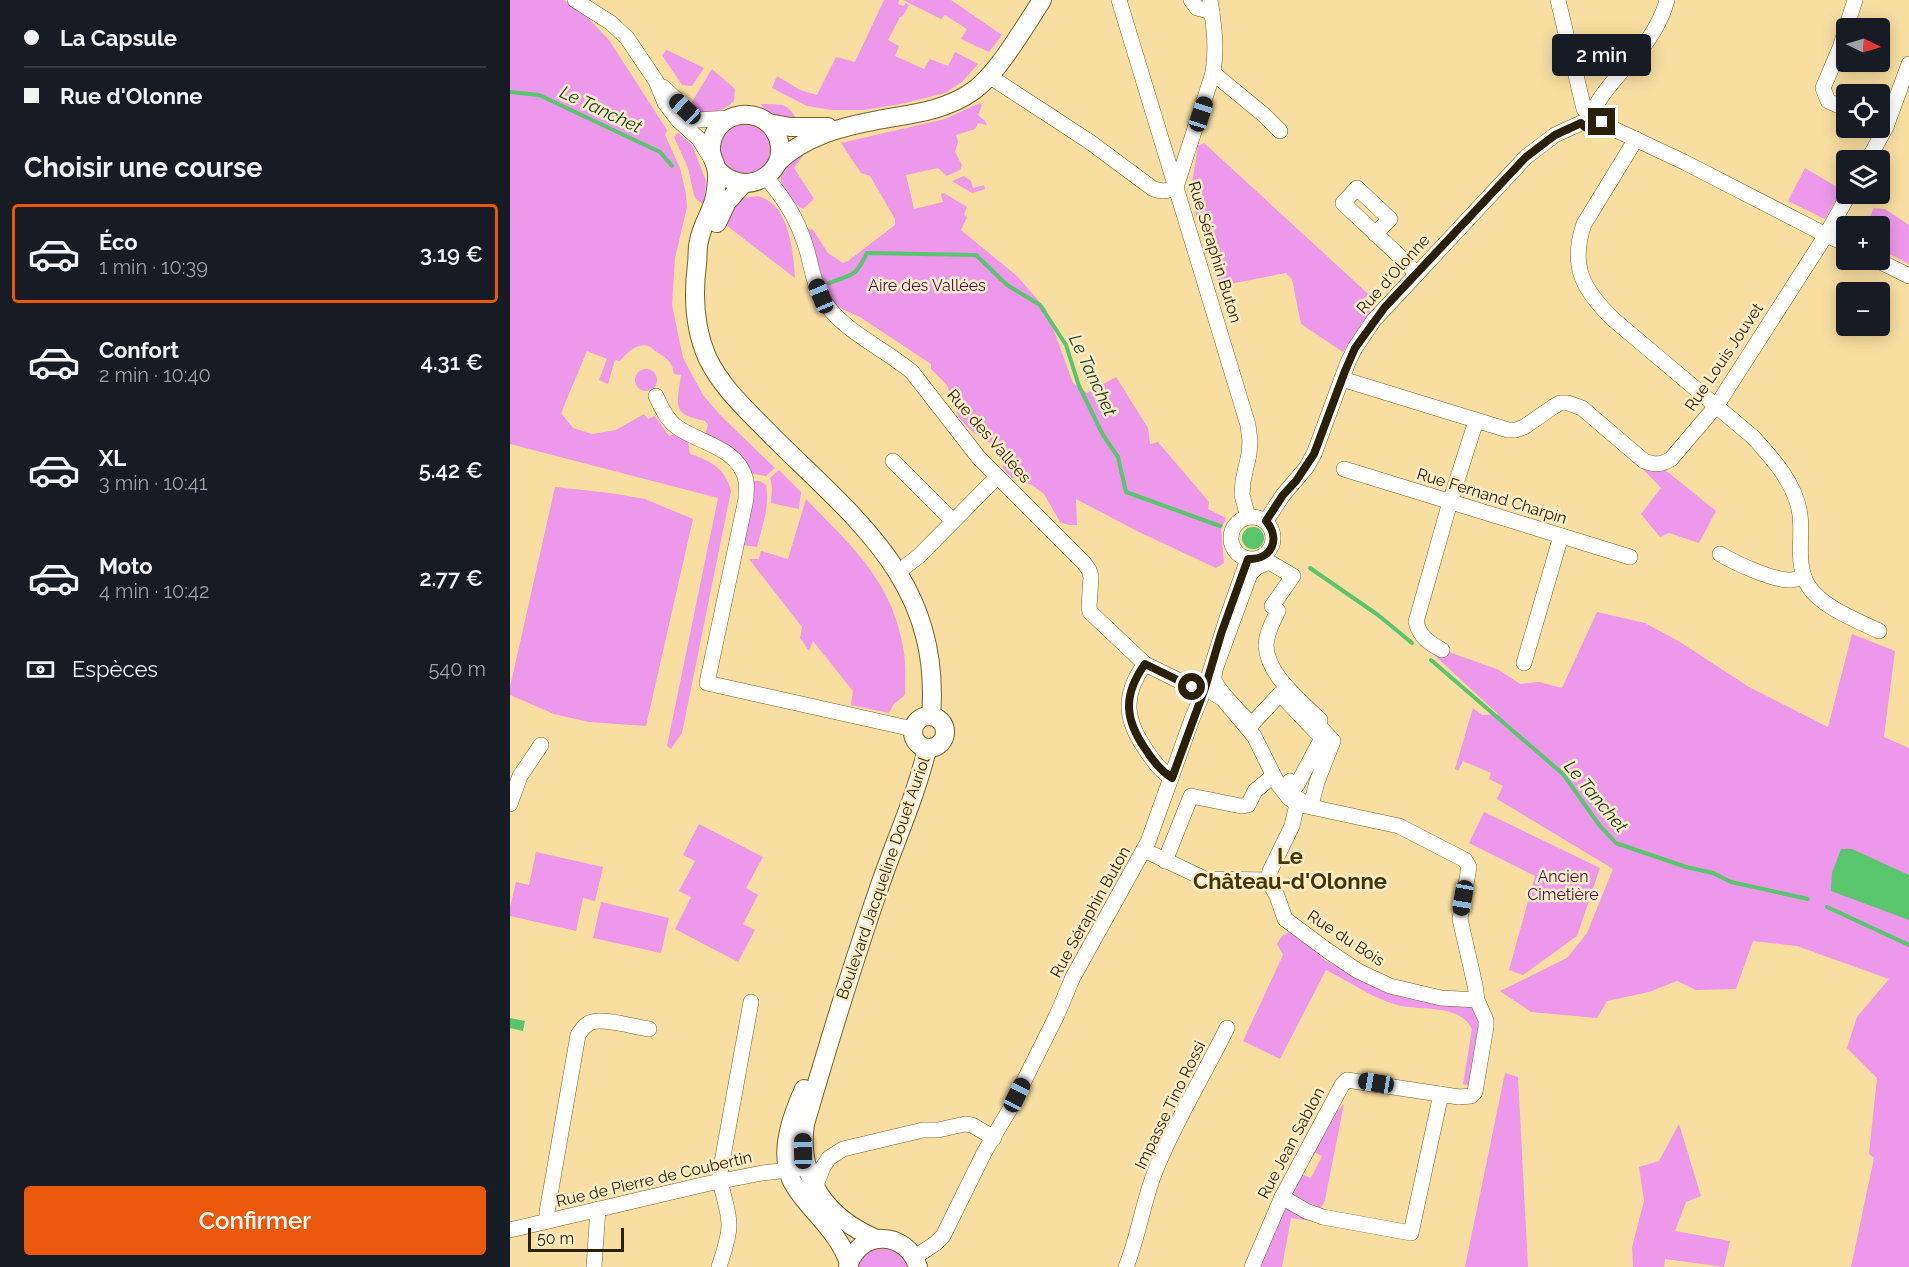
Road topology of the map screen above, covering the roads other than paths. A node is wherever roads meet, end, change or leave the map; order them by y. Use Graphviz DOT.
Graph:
graph roads {
  1 [pos="575,0"];
  2 [pos="1042,0"];
  3 [pos="1119,0"];
  4 [pos="1191,0"];
  5 [pos="1558,0"];
  6 [pos="1667,0"];
  7 [pos="1855,0"];
  8 [pos="1211,6"];
  9 [pos="1909,64"];
  10 [pos="1213,73"];
  11 [pos="989,76"];
  12 [pos="656,81"];
  13 [pos="1836,105"];
  14 [pos="1890,109"];
  15 [pos="1587,113"];
  16 [pos="728,118"];
  17 [pos="769,123"];
  18 [pos="848,127"];
  19 [pos="1280,131"];
  20 [pos="1194,135"];
  21 [pos="1636,139"];
  22 [pos="1167,158"];
  23 [pos="778,162"];
  24 [pos="714,164"];
  25 [pos="766,177"];
  26 [pos="743,184"];
  27 [pos="1176,187"];
  28 [pos="1843,204"];
  29 [pos="1375,234"];
  30 [pos="1826,235"];
  31 [pos="1836,240"];
  32 [pos="697,262"];
  33 [pos="1890,266"];
  34 [pos="1417,274"];
  35 [pos="1909,276"];
  36 [pos="1342,379"];
  37 [pos="656,396"];
  38 [pos="1717,405"];
  39 [pos="1476,421"];
  40 [pos="893,461"];
  41 [pos="1344,469"];
  42 [pos="997,477"];
  43 [pos="1450,502"];
  44 [pos="1248,517"];
  45 [pos="953,521"];
  46 [pos="1266,521"];
  47 [pos="1561,536"];
  48 [pos="1720,554"];
  49 [pos="1630,557"];
  50 [pos="1248,559"];
  51 [pos="1269,562"];
  52 [pos="898,572"];
  53 [pos="1803,577"];
  54 [pos="1879,632"];
  55 [pos="1442,650"];
  56 [pos="1524,663"];
  57 [pos="1145,664"];
  58 [pos="1205,688"];
  59 [pos="931,716"];
  60 [pos="913,729"];
  61 [pos="541,745"];
  62 [pos="927,748"];
  63 [pos="1273,776"];
  64 [pos="1172,778"];
  65 [pos="510,804"];
  66 [pos="1297,804"];
  67 [pos="1144,850"];
  68 [pos="1165,861"];
  69 [pos="1268,880"];
  70 [pos="1477,1000"];
  71 [pos="751,1002"];
  72 [pos="1227,1028"];
  73 [pos="649,1029"];
  74 [pos="1441,1094"];
  75 [pos="994,1138"];
  76 [pos="797,1169"];
  77 [pos="720,1181"];
  78 [pos="815,1188"];
  79 [pos="1282,1197"];
  80 [pos="598,1209"];
  81 [pos="548,1221"];
  82 [pos="510,1230"];
  83 [pos="877,1239"];
  84 [pos="917,1262"];
  85 [pos="848,1265"];
  86 [pos="594,1267"];
  87 [pos="719,1267"];
  88 [pos="1126,1267"];
  89 [pos="1252,1267"];
  1 -- 12 [label="street"];
  2 -- 11 [label="main road"];
  3 -- 22 [label="street, Rue Séraphin Buton"];
  4 -- 8 [label="street"];
  5 -- 15 [label="street"];
  6 -- 15 [label="street"];
  7 -- 13 [label="street"];
  8 -- 10 [label="street"];
  9 -- 14 [label="street"];
  10 -- 19 [label="street"];
  10 -- 20 [label="street"];
  11 -- 18 [label="main road"];
  11 -- 27 [label="street"];
  12 -- 16 [label="street"];
  12 -- 24 [label="street"];
  15 -- 21 [label="street, Rue d'Olonne"];
  15 -- 34 [label="street, Rue d'Olonne"];
  16 -- 17 [label="main road"];
  16 -- 24 [label="main road"];
  17 -- 18 [label="main road"];
  17 -- 23 [label="main road"];
  18 -- 23 [label="main road"];
  20 -- 22 [label="street"];
  20 -- 27 [label="street"];
  21 -- 30 [label="street, Rue d'Olonne"];
  21 -- 38 [label="street"];
  22 -- 27 [label="street, Rue Séraphin Buton"];
  23 -- 25 [label="main road"];
  24 -- 26 [label="main road"];
  24 -- 32 [label="main road"];
  25 -- 26 [label="main road"];
  25 -- 42 [label="street, Rue des Vallées"];
  26 -- 32 [label="main road"];
  27 -- 44 [label="street, Rue Séraphin Buton"];
  28 -- 30 [label="street, Rue Louis Jouvet"];
  29 -- 34 [label="street"];
  30 -- 31 [label="street, Rue d'Olonne"];
  30 -- 38 [label="street, Rue Louis Jouvet"];
  32 -- 52 [label="main road"];
  33 -- 35 [label="street"];
  34 -- 36 [label="street, Rue d'Olonne"];
  36 -- 39 [label="street, Rue Louis Jouvet"];
  36 -- 46 [label="street, Rue d'Olonne"];
  37 -- 60 [label="street"];
  38 -- 39 [label="street, Rue Louis Jouvet"];
  38 -- 53 [label="street"];
  39 -- 43 [label="street"];
  40 -- 45 [label="street"];
  41 -- 43 [label="street, Rue Fernand Charpin"];
  42 -- 45 [label="street"];
  42 -- 57 [label="street, Rue des Vallées"];
  43 -- 47 [label="street, Rue Fernand Charpin"];
  43 -- 55 [label="street"];
  44 -- 46 [label="street"];
  44 -- 50 [label="street"];
  45 -- 52 [label="street"];
  46 -- 50 [label="street"];
  47 -- 49 [label="street, Rue Fernand Charpin"];
  47 -- 56 [label="street"];
  48 -- 53 [label="street"];
  50 -- 58 [label="street, Rue Séraphin Buton"];
  51 -- 51 [label="street"];
  52 -- 59 [label="main road"];
  53 -- 54 [label="street"];
  57 -- 58 [label="street, Rue des Vallées"];
  57 -- 64 [label="street"];
  58 -- 63 [label="street"];
  58 -- 64 [label="street, Rue Séraphin Buton"];
  59 -- 60 [label="main road"];
  59 -- 62 [label="main road"];
  60 -- 62 [label="main road"];
  61 -- 65 [label="street"];
  62 -- 76 [label="main road, Boulevard Jacqueline Douet Auriol"];
  63 -- 66 [label="street"];
  63 -- 68 [label="street"];
  64 -- 67 [label="street, Rue Séraphin Buton"];
  66 -- 69 [label="street"];
  66 -- 70 [label="street"];
  67 -- 68 [label="street"];
  67 -- 75 [label="street, Rue Séraphin Buton"];
  68 -- 69 [label="street"];
  69 -- 70 [label="street, Rue du Bois"];
  70 -- 74 [label="street, Rue Jean Sablon"];
  71 -- 77 [label="street"];
  72 -- 88 [label="street, Impasse Tino Rossi"];
  73 -- 81 [label="street"];
  74 -- 79 [label="street, Rue Jean Sablon"];
  74 -- 79 [label="street"];
  75 -- 78 [label="street"];
  75 -- 84 [label="street, Rue Séraphin Buton"];
  76 -- 77 [label="street, Rue de Pierre de Coubertin"];
  76 -- 78 [label="main road, Boulevard Jacqueline Douet Auriol"];
  76 -- 85 [label="main road, Boulevard Jacqueline Douet Auriol"];
  77 -- 80 [label="street, Rue de Pierre de Coubertin"];
  77 -- 87 [label="street"];
  78 -- 83 [label="main road, Boulevard Jacqueline Douet Auriol"];
  79 -- 89 [label="street, Rue Jean Sablon"];
  80 -- 81 [label="street, Rue de Pierre de Coubertin"];
  80 -- 86 [label="street"];
  81 -- 82 [label="street, Rue de Pierre de Coubertin"];
  83 -- 84 [label="main road, Boulevard Jacqueline Douet Auriol"];
  83 -- 85 [label="main road"];
}
